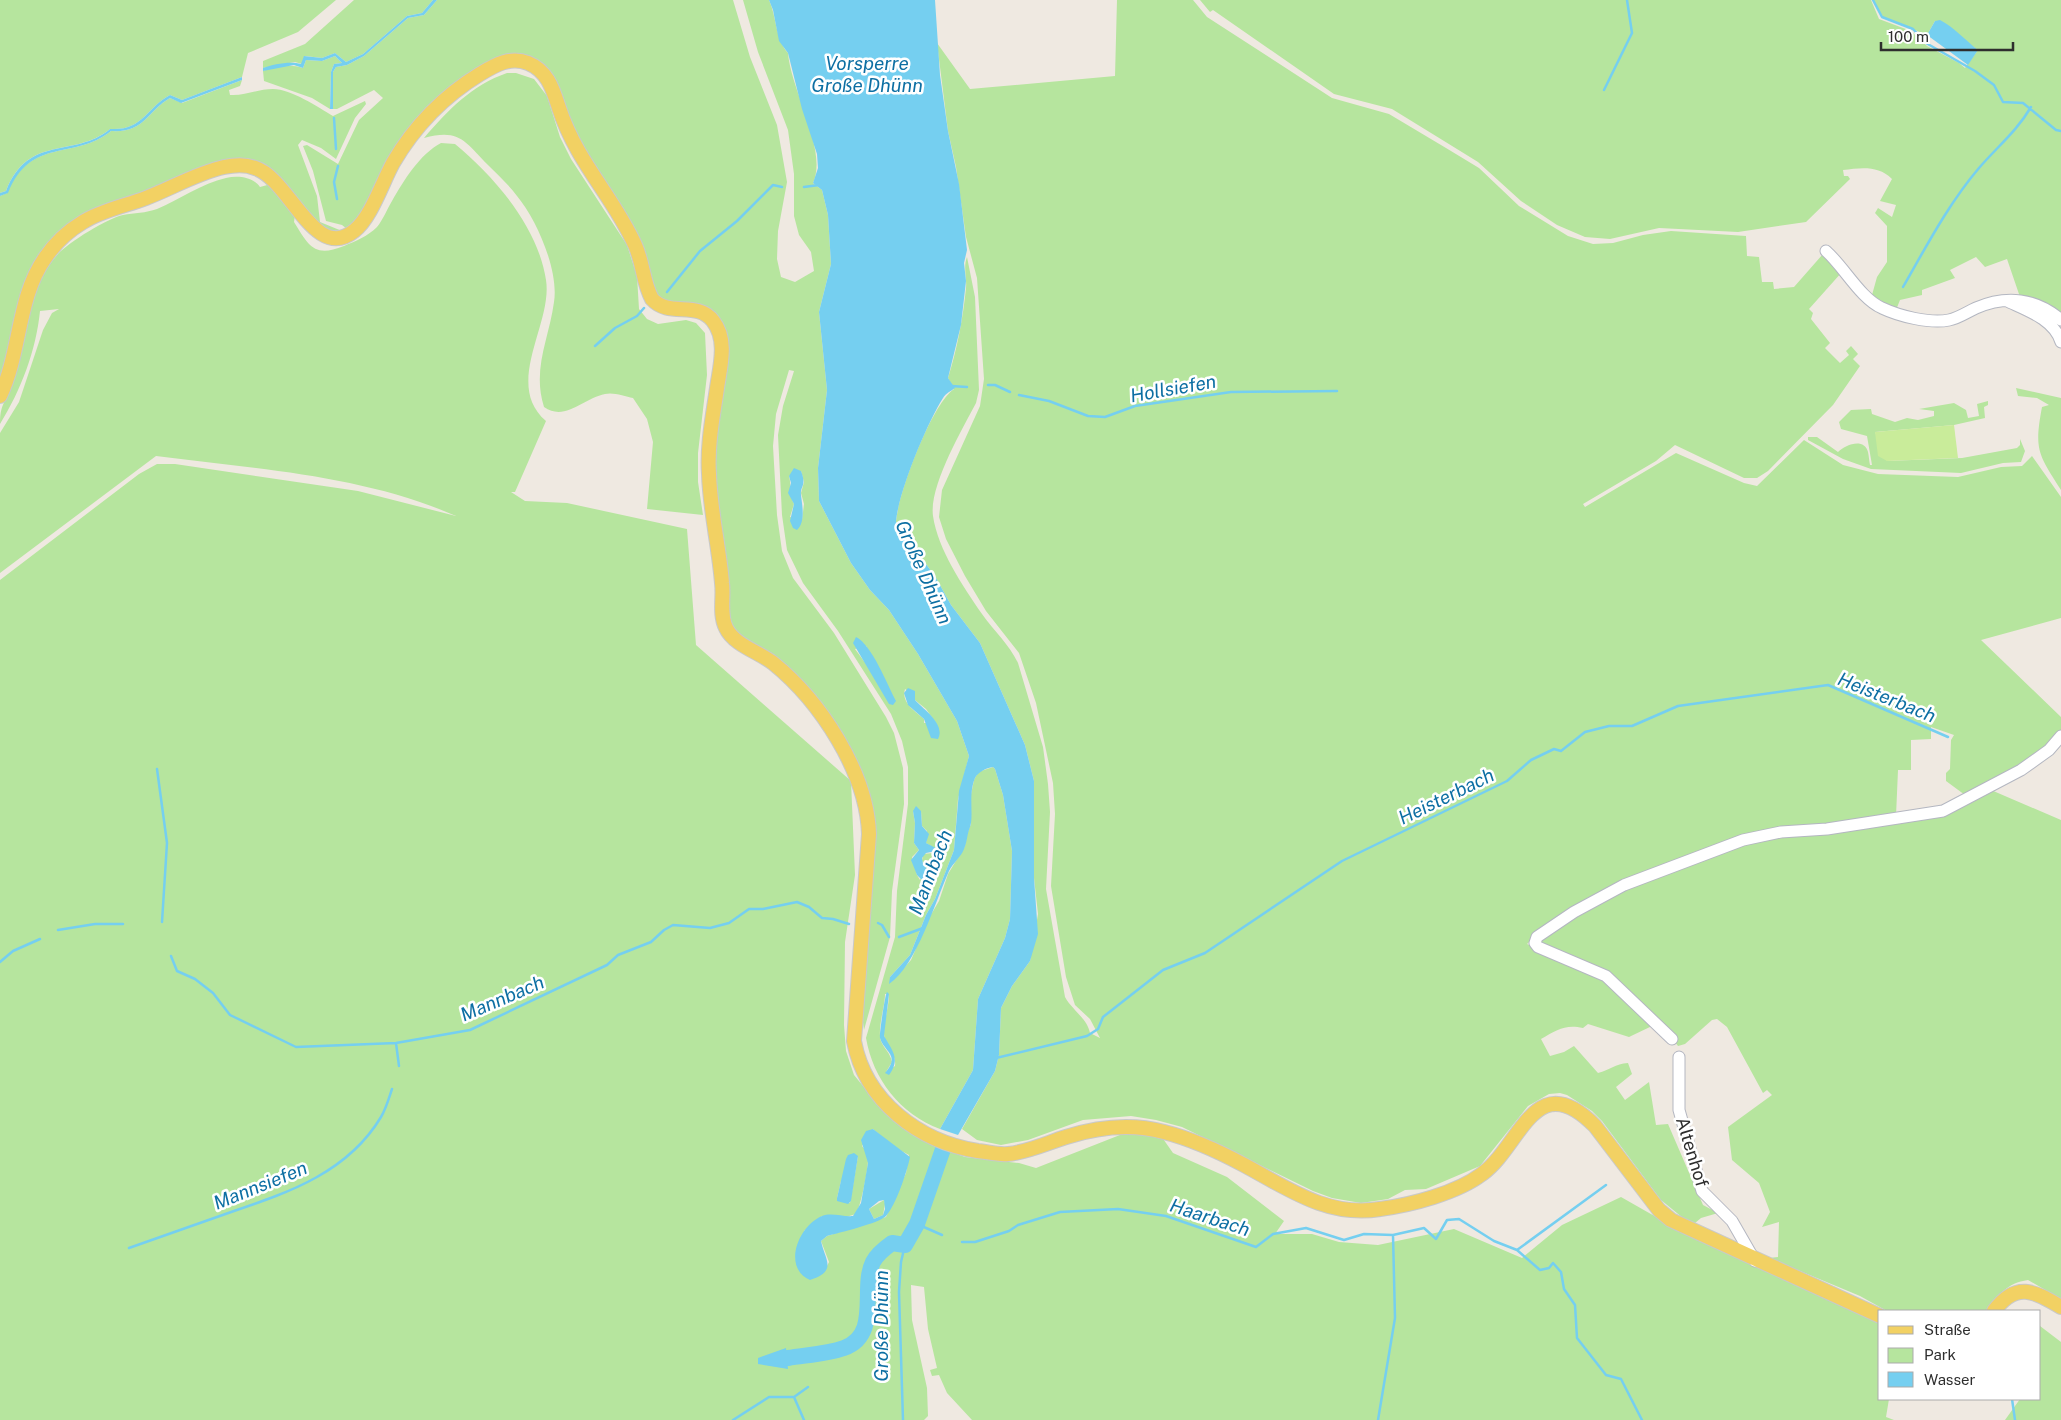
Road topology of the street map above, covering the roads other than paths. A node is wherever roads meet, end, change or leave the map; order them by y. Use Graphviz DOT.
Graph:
graph roads {
  1 [pos="1826,251"];
  2 [pos="2007,301"];
  3 [pos="2061,320"];
  4 [pos="2061,342"];
  5 [pos="0,396"];
  6 [pos="2061,736"];
  7 [pos="1672,1039"];
  8 [pos="1679,1057"];
  9 [pos="1755,1260"];
  10 [pos="2061,1308"];
  11 [pos="1995,1310"];
  12 [pos="1878,1315"];
  1 -- 2 [label="street"];
  2 -- 3 [label="street"];
  2 -- 4 [label="street"];
  5 -- 9 [label="main road"];
  6 -- 7 [label="street"];
  8 -- 9 [label="street, Altenhof"];
  9 -- 12 [label="main road"];
  10 -- 11 [label="main road"];
}
